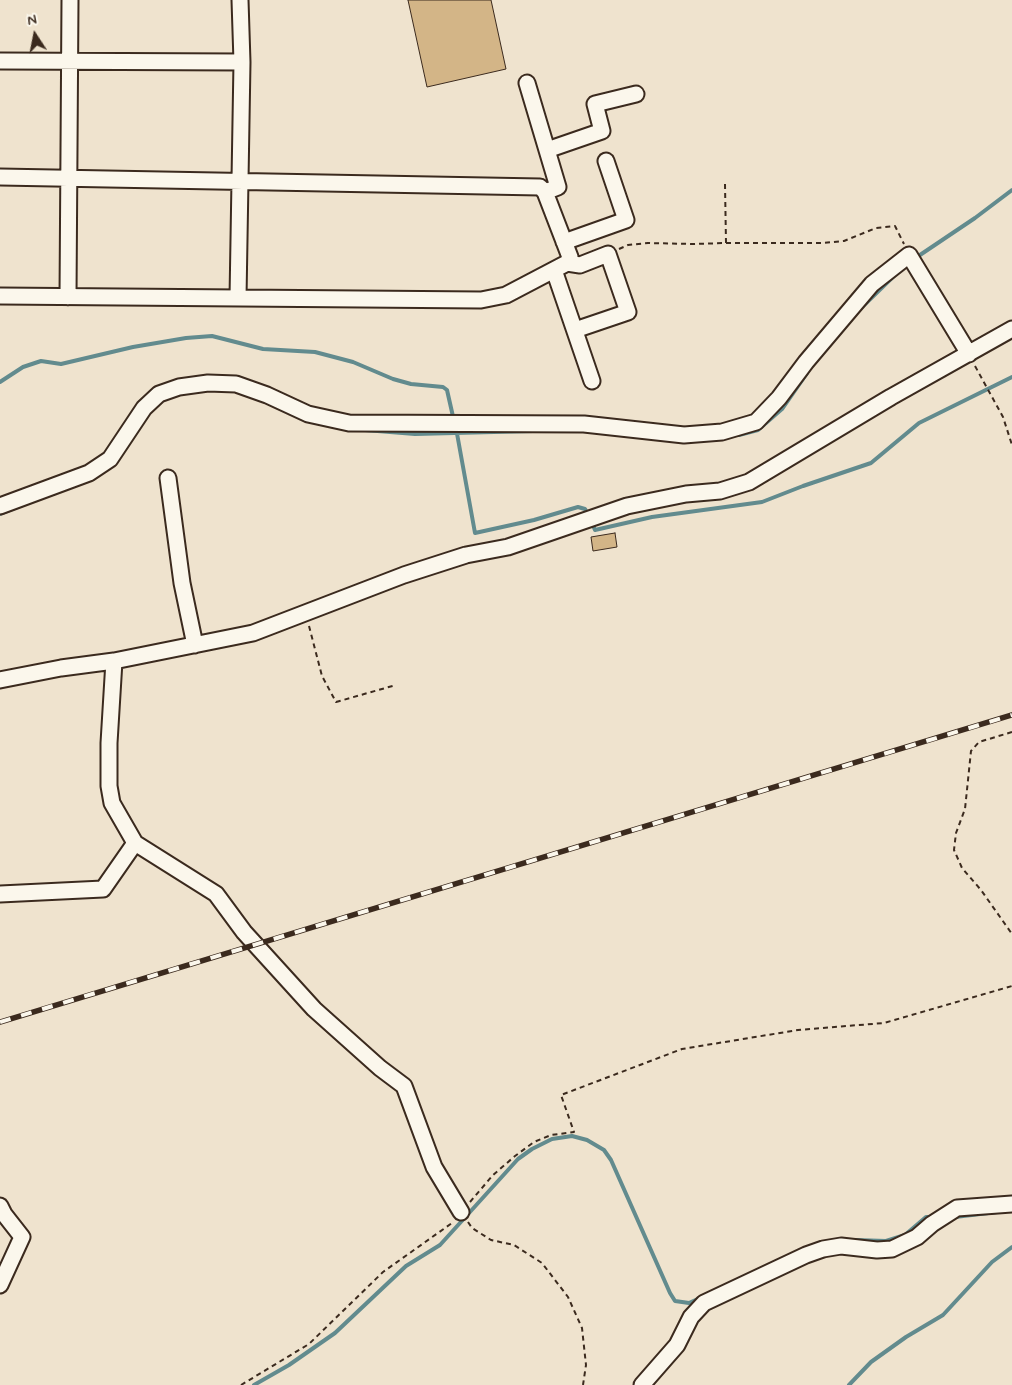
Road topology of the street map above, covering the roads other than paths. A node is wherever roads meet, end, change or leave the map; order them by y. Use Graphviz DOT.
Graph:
graph roads {
  1 [pos="70,0"];
  2 [pos="240,0"];
  3 [pos="0,61"];
  4 [pos="70,61"];
  5 [pos="242,62"];
  6 [pos="527,83"];
  7 [pos="636,94"];
  8 [pos="547,150"];
  9 [pos="606,161"];
  10 [pos="0,177"];
  11 [pos="69,178"];
  12 [pos="240,180"];
  13 [pos="545,192"];
  14 [pos="564,242"];
  15 [pos="561,266"];
  16 [pos="0,296"];
  17 [pos="68,297"];
  18 [pos="238,298"];
  19 [pos="1012,329"];
  20 [pos="575,330"];
  21 [pos="969,354"];
  22 [pos="592,381"];
  23 [pos="168,478"];
  24 [pos="0,506"];
  25 [pos="195,645"];
  26 [pos="114,661"];
  27 [pos="0,680"];
  28 [pos="135,843"];
  29 [pos="0,894"];
  30 [pos="1012,1204"];
  31 [pos="0,1206"];
  32 [pos="461,1212"];
  33 [pos="0,1285"];
  34 [pos="642,1385"];
  1 -- 4 [label="street"];
  2 -- 5 [label="street"];
  3 -- 4 [label="street"];
  4 -- 5 [label="street"];
  4 -- 11 [label="street"];
  5 -- 12 [label="street"];
  6 -- 8 [label="street"];
  7 -- 8 [label="street"];
  8 -- 13 [label="street"];
  9 -- 14 [label="street"];
  10 -- 11 [label="street"];
  11 -- 12 [label="street"];
  11 -- 17 [label="street"];
  12 -- 13 [label="street"];
  12 -- 18 [label="street"];
  13 -- 14 [label="street"];
  14 -- 15 [label="street"];
  15 -- 18 [label="street"];
  15 -- 20 [label="street"];
  15 -- 20 [label="street"];
  16 -- 17 [label="street"];
  17 -- 18 [label="street"];
  19 -- 21 [label="street"];
  20 -- 22 [label="street"];
  21 -- 24 [label="street"];
  21 -- 25 [label="street"];
  23 -- 25 [label="street"];
  25 -- 26 [label="street"];
  26 -- 27 [label="street"];
  26 -- 28 [label="street"];
  28 -- 29 [label="street"];
  28 -- 32 [label="street"];
  30 -- 34 [label="street"];
  31 -- 33 [label="street"];
}
